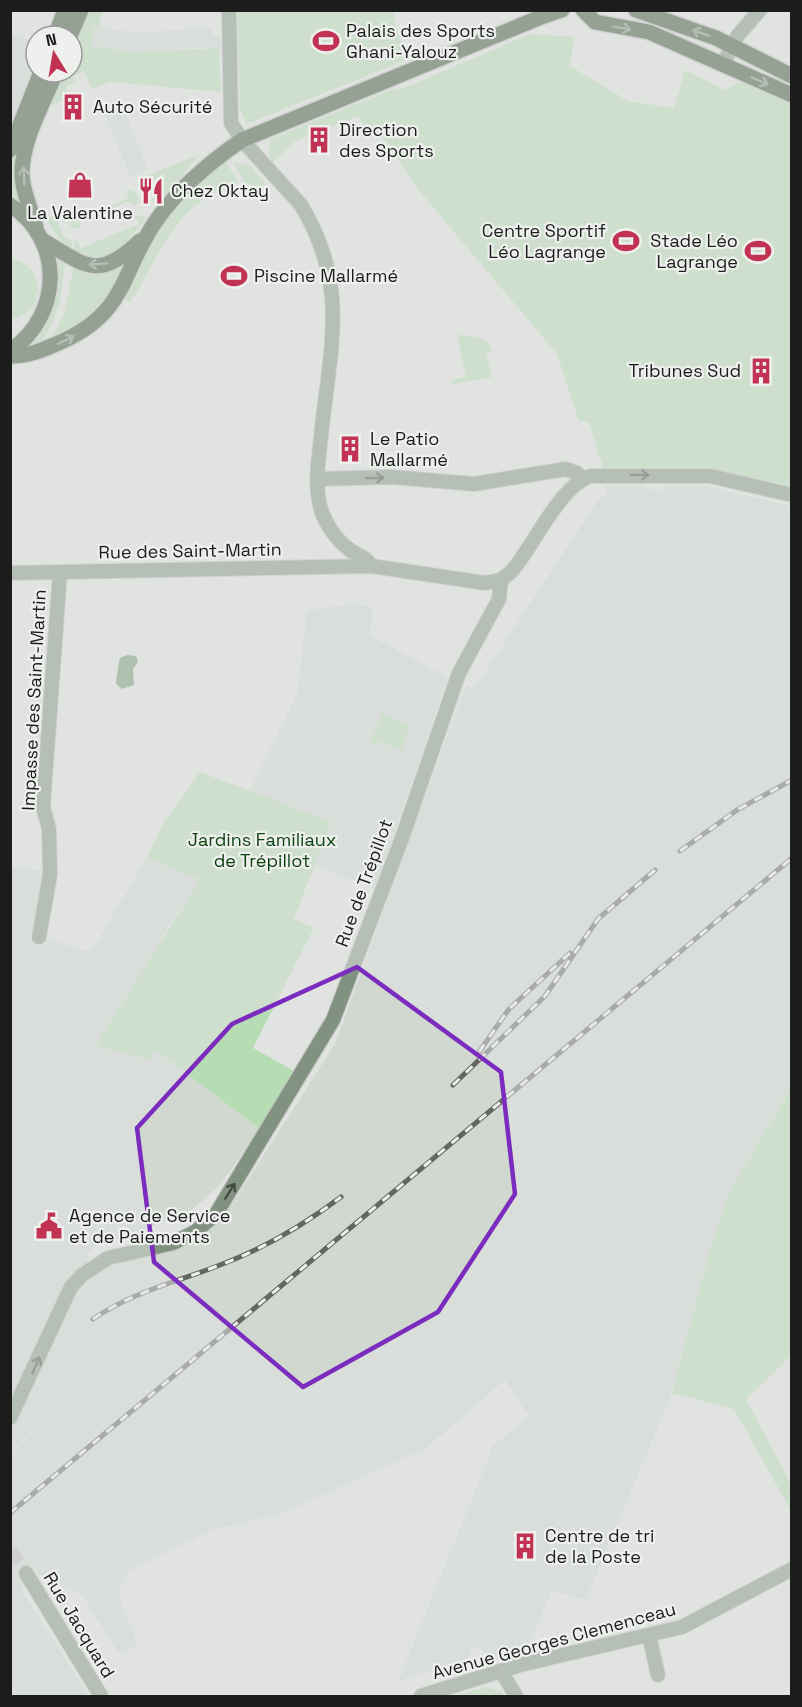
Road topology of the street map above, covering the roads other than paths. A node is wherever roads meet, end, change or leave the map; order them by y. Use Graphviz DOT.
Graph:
graph roads {
  1 [pos="81,10"];
  2 [pos="229,10"];
  3 [pos="562,10"];
  4 [pos="584,10"];
  5 [pos="636,10"];
  6 [pos="760,10"];
  7 [pos="75,24"];
  8 [pos="732,46"];
  9 [pos="723,64"];
  10 [pos="792,76"];
  11 [pos="36,84"];
  12 [pos="51,84"];
  13 [pos="792,95"];
  14 [pos="242,140"];
  15 [pos="10,150"];
  16 [pos="10,205"];
  17 [pos="146,235"];
  18 [pos="40,236"];
  19 [pos="10,351"];
  20 [pos="10,356"];
  21 [pos="317,478"];
  22 [pos="582,479"];
  23 [pos="792,495"];
  24 [pos="371,566"];
  25 [pos="60,572"];
  26 [pos="10,573"];
  27 [pos="501,580"];
  28 [pos="39,936"];
  29 [pos="10,1418"];
  30 [pos="792,1569"];
  31 [pos="26,1573"];
  32 [pos="649,1635"];
  33 [pos="501,1671"];
  34 [pos="658,1675"];
  35 [pos="101,1696"];
  36 [pos="421,1696"];
  37 [pos="516,1696"];
  1 -- 7 [label="main road"];
  2 -- 14 [label="street, Rue des Saint-Martin"];
  3 -- 14 [label="main road"];
  4 -- 9 [label="main road, one-way"];
  8 -- 5 [label="main road, one-way"];
  6 -- 8 [label="street"];
  8 -- 9 [label="street"];
  8 -- 10 [label="main road"];
  9 -- 13 [label="main road, one-way"];
  11 -- 15 [label="main road"];
  18 -- 12 [label="main road, one-way"];
  14 -- 17 [label="main road"];
  14 -- 21 [label="street, Rue des Saint-Martin"];
  16 -- 18 [label="main road"];
  17 -- 18 [label="main road, one-way"];
  20 -- 17 [label="main road, one-way"];
  18 -- 19 [label="main road"];
  21 -- 22 [label="street, one-way"];
  21 -- 24 [label="street, Rue des Saint-Martin"];
  22 -- 23 [label="street, one-way"];
  22 -- 27 [label="street"];
  24 -- 25 [label="street, Rue des Saint-Martin"];
  24 -- 27 [label="street, Rue des Saint-Martin"];
  25 -- 26 [label="street, Rue des Saint-Martin"];
  25 -- 28 [label="street, Impasse des Saint-Martin"];
  29 -- 27 [label="street, Rue de Trépillot, one-way"];
  30 -- 32 [label="street, Avenue Georges Clemenceau"];
  31 -- 35 [label="street, Rue Jacquard"];
  32 -- 33 [label="street, Avenue Georges Clemenceau"];
  32 -- 34 [label="street"];
  33 -- 36 [label="street, Avenue Georges Clemenceau"];
  33 -- 37 [label="street"];
}
